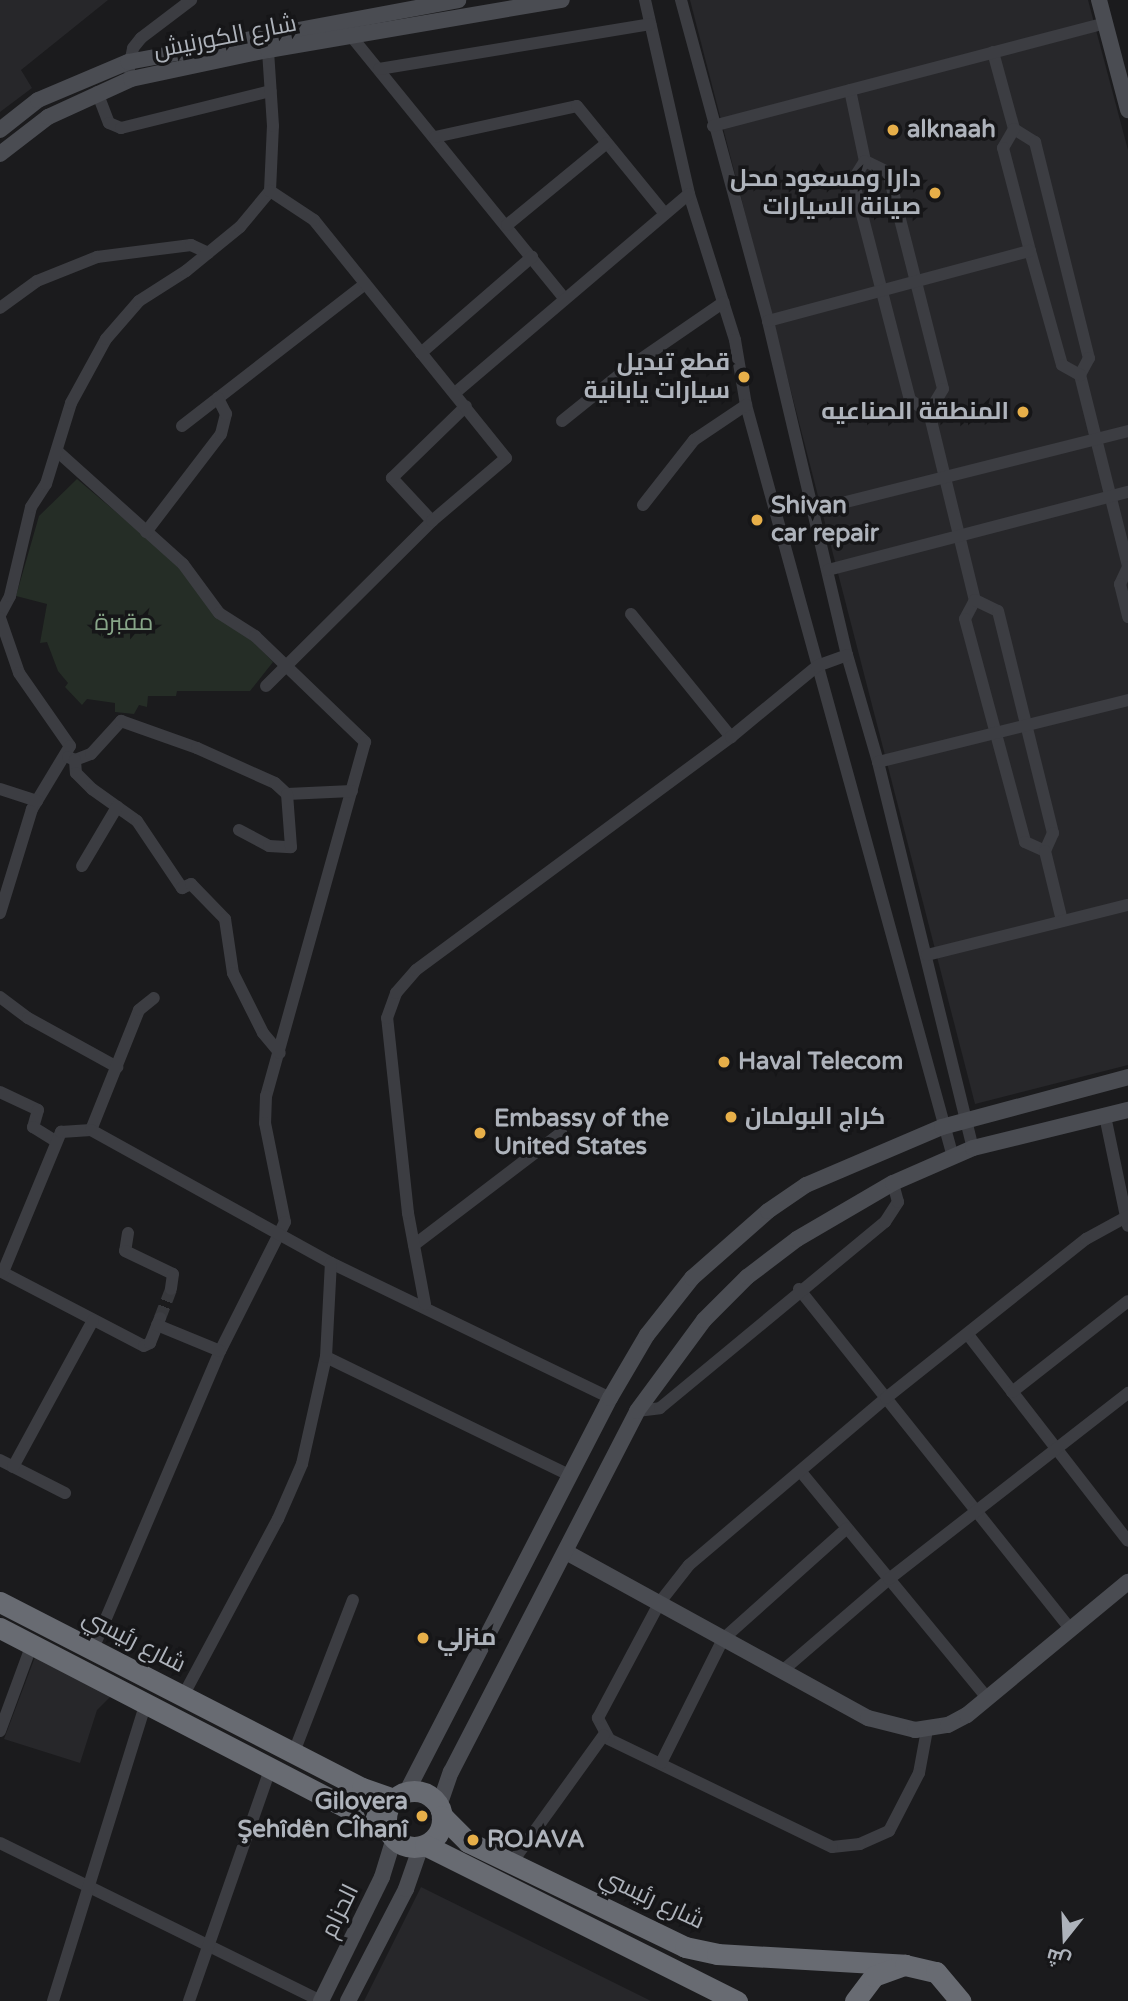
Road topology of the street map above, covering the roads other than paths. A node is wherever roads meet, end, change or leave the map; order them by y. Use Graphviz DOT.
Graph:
graph roads {
  1 [pos="191,0"];
  2 [pos="458,0"];
  3 [pos="562,0"];
  4 [pos="645,0"];
  5 [pos="681,0"];
  6 [pos="1099,0"];
  7 [pos="1105,23"];
  8 [pos="650,24"];
  9 [pos="351,36"];
  10 [pos="268,50"];
  11 [pos="993,52"];
  12 [pos="128,62"];
  13 [pos="379,69"];
  14 [pos="131,79"];
  15 [pos="849,90"];
  16 [pos="271,91"];
  17 [pos="97,92"];
  18 [pos="1128,110"];
  19 [pos="713,126"];
  20 [pos="1014,129"];
  21 [pos="0,130"];
  22 [pos="435,137"];
  23 [pos="607,143"];
  24 [pos="0,154"];
  25 [pos="865,161"];
  26 [pos="270,191"];
  27 [pos="689,194"];
  28 [pos="665,214"];
  29 [pos="507,225"];
  30 [pos="1030,251"];
  31 [pos="208,253"];
  32 [pos="532,257"];
  33 [pos="916,282"];
  34 [pos="364,285"];
  35 [pos="882,291"];
  36 [pos="565,299"];
  37 [pos="724,302"];
  38 [pos="0,308"];
  39 [pos="768,321"];
  40 [pos="421,353"];
  41 [pos="1080,375"];
  42 [pos="455,393"];
  43 [pos="218,398"];
  44 [pos="746,405"];
  45 [pos="466,406"];
  46 [pos="929,412"];
  47 [pos="562,421"];
  48 [pos="182,426"];
  49 [pos="1128,431"];
  50 [pos="1096,439"];
  51 [pos="57,451"];
  52 [pos="945,477"];
  53 [pos="1128,492"];
  54 [pos="1110,496"];
  55 [pos="643,505"];
  56 [pos="814,510"];
  57 [pos="432,521"];
  58 [pos="146,532"];
  59 [pos="959,536"];
  60 [pos="1128,566"];
  61 [pos="828,570"];
  62 [pos="975,600"];
  63 [pos="631,614"];
  64 [pos="0,617"];
  65 [pos="1128,617"];
  66 [pos="847,654"];
  67 [pos="286,665"];
  68 [pos="817,666"];
  69 [pos="266,686"];
  70 [pos="1128,700"];
  71 [pos="1026,725"];
  72 [pos="996,733"];
  73 [pos="731,737"];
  74 [pos="70,757"];
  75 [pos="878,762"];
  76 [pos="0,789"];
  77 [pos="352,791"];
  78 [pos="287,794"];
  79 [pos="37,802"];
  80 [pos="117,807"];
  81 [pos="239,830"];
  82 [pos="1045,851"];
  83 [pos="82,866"];
  84 [pos="1128,905"];
  85 [pos="0,913"];
  86 [pos="1062,921"];
  87 [pos="927,955"];
  88 [pos="0,997"];
  89 [pos="154,998"];
  90 [pos="280,1053"];
  91 [pos="117,1067"];
  92 [pos="1128,1077"];
  93 [pos="0,1092"];
  94 [pos="1128,1111"];
  95 [pos="1105,1116"];
  96 [pos="968,1122"];
  97 [pos="942,1127"];
  98 [pos="91,1130"];
  99 [pos="561,1133"];
  100 [pos="55,1141"];
  101 [pos="973,1148"];
  102 [pos="953,1157"];
  103 [pos="892,1183"];
  104 [pos="1127,1220"];
  105 [pos="279,1232"];
  106 [pos="128,1233"];
  107 [pos="414,1245"];
  108 [pos="331,1262"];
  109 [pos="1,1271"];
  110 [pos="171,1289"];
  111 [pos="799,1289"];
  112 [pos="1128,1301"];
  113 [pos="425,1304"];
  114 [pos="93,1321"];
  115 [pos="968,1336"];
  116 [pos="220,1352"];
  117 [pos="326,1357"];
  118 [pos="1012,1392"];
  119 [pos="1128,1393"];
  120 [pos="610,1398"];
  121 [pos="886,1398"];
  122 [pos="637,1411"];
  123 [pos="1055,1447"];
  124 [pos="0,1460"];
  125 [pos="13,1467"];
  126 [pos="801,1472"];
  127 [pos="569,1475"];
  128 [pos="65,1493"];
  129 [pos="976,1511"];
  130 [pos="847,1528"];
  131 [pos="1128,1541"];
  132 [pos="566,1552"];
  133 [pos="889,1580"];
  134 [pos="1128,1582"];
  135 [pos="353,1600"];
  136 [pos="0,1602"];
  137 [pos="660,1602"];
  138 [pos="0,1628"];
  139 [pos="1070,1628"];
  140 [pos="723,1639"];
  141 [pos="32,1644"];
  142 [pos="93,1649"];
  143 [pos="782,1672"];
  144 [pos="183,1696"];
  145 [pos="988,1699"];
  146 [pos="146,1703"];
  147 [pos="927,1730"];
  148 [pos="0,1731"];
  149 [pos="604,1735"];
  150 [pos="294,1752"];
  151 [pos="661,1763"];
  152 [pos="271,1767"];
  153 [pos="400,1796"];
  154 [pos="441,1811"];
  155 [pos="391,1834"];
  156 [pos="0,1843"];
  157 [pos="423,1846"];
  158 [pos="513,1861"];
  159 [pos="88,1886"];
  160 [pos="208,1945"];
  161 [pos="905,1965"];
  162 [pos="53,2001"];
  163 [pos="189,2001"];
  164 [pos="321,2001"];
  165 [pos="348,2001"];
  166 [pos="737,2001"];
  167 [pos="855,2001"];
  168 [pos="960,2001"];
  1 -- 12 [label="street"];
  2 -- 12 [label="main road, شارع الكورنيش"];
  3 -- 9 [label="main road, شارع الكورنيش"];
  4 -- 8 [label="street"];
  5 -- 19 [label="street"];
  6 -- 7 [label="main road"];
  7 -- 11 [label="street"];
  7 -- 18 [label="main road"];
  8 -- 13 [label="street"];
  8 -- 27 [label="street"];
  9 -- 10 [label="main road, شارع الكورنيش"];
  9 -- 13 [label="street"];
  10 -- 14 [label="main road, شارع الكورنيش"];
  10 -- 16 [label="street"];
  11 -- 15 [label="street"];
  11 -- 20 [label="street"];
  12 -- 14 [label="street"];
  12 -- 21 [label="main road, شارع الكورنيش"];
  13 -- 22 [label="street"];
  14 -- 17 [label="main road, شارع الكورنيش"];
  15 -- 19 [label="street"];
  15 -- 25 [label="street"];
  16 -- 17 [label="street"];
  16 -- 26 [label="street"];
  17 -- 24 [label="main road, شارع الكورنيش"];
  19 -- 39 [label="street"];
  20 -- 30 [label="street"];
  20 -- 41 [label="street"];
  22 -- 23 [label="street"];
  22 -- 29 [label="street"];
  23 -- 28 [label="street"];
  23 -- 29 [label="street"];
  25 -- 33 [label="street"];
  25 -- 35 [label="street"];
  26 -- 31 [label="street"];
  26 -- 34 [label="street"];
  27 -- 28 [label="street"];
  27 -- 37 [label="street"];
  28 -- 36 [label="street"];
  29 -- 32 [label="street"];
  30 -- 33 [label="street"];
  30 -- 41 [label="street"];
  31 -- 38 [label="street"];
  31 -- 51 [label="street"];
  32 -- 36 [label="street"];
  32 -- 40 [label="street"];
  33 -- 35 [label="street"];
  33 -- 46 [label="street"];
  34 -- 40 [label="street"];
  34 -- 43 [label="street"];
  35 -- 39 [label="street"];
  35 -- 46 [label="street"];
  36 -- 42 [label="street"];
  37 -- 44 [label="street"];
  37 -- 47 [label="street"];
  39 -- 56 [label="street"];
  40 -- 42 [label="street"];
  41 -- 50 [label="street"];
  42 -- 45 [label="street"];
  43 -- 48 [label="street"];
  43 -- 58 [label="street"];
  44 -- 55 [label="street"];
  44 -- 68 [label="street"];
  45 -- 57 [label="street"];
  45 -- 57 [label="street"];
  46 -- 52 [label="street"];
  49 -- 50 [label="street"];
  50 -- 52 [label="street"];
  50 -- 54 [label="street"];
  51 -- 58 [label="street"];
  51 -- 64 [label="street"];
  52 -- 56 [label="street"];
  52 -- 59 [label="street"];
  53 -- 54 [label="street"];
  54 -- 59 [label="street"];
  54 -- 60 [label="street"];
  56 -- 61 [label="street"];
  57 -- 67 [label="street"];
  58 -- 67 [label="street"];
  59 -- 61 [label="street"];
  59 -- 62 [label="street"];
  60 -- 65 [label="street"];
  61 -- 66 [label="street"];
  62 -- 71 [label="street"];
  62 -- 72 [label="street"];
  63 -- 73 [label="street"];
  64 -- 74 [label="street"];
  66 -- 68 [label="street"];
  66 -- 75 [label="street"];
  67 -- 69 [label="street"];
  67 -- 77 [label="street"];
  68 -- 73 [label="street"];
  68 -- 97 [label="street"];
  70 -- 71 [label="street"];
  71 -- 72 [label="street"];
  71 -- 82 [label="street"];
  72 -- 75 [label="street"];
  72 -- 82 [label="street"];
  73 -- 107 [label="street"];
  74 -- 78 [label="street"];
  74 -- 79 [label="street"];
  74 -- 80 [label="street"];
  75 -- 87 [label="street"];
  76 -- 79 [label="street"];
  77 -- 78 [label="street"];
  77 -- 90 [label="street"];
  78 -- 81 [label="street"];
  79 -- 85 [label="street"];
  80 -- 83 [label="street"];
  80 -- 90 [label="street"];
  82 -- 86 [label="street"];
  84 -- 86 [label="street"];
  86 -- 87 [label="street"];
  87 -- 96 [label="street"];
  88 -- 91 [label="street"];
  89 -- 91 [label="street"];
  90 -- 105 [label="street"];
  91 -- 98 [label="street"];
  92 -- 96 [label="main road"];
  93 -- 100 [label="street"];
  94 -- 95 [label="main road"];
  95 -- 101 [label="main road"];
  95 -- 104 [label="street"];
  96 -- 97 [label="main road"];
  96 -- 101 [label="street"];
  97 -- 102 [label="street"];
  97 -- 120 [label="main road"];
  98 -- 100 [label="street"];
  98 -- 105 [label="street"];
  99 -- 107 [label="street"];
  100 -- 109 [label="street"];
  101 -- 102 [label="main road"];
  102 -- 103 [label="main road"];
  103 -- 111 [label="street"];
  103 -- 122 [label="main road"];
  104 -- 115 [label="street"];
  105 -- 108 [label="street"];
  105 -- 116 [label="street"];
  106 -- 110 [label="street"];
  107 -- 113 [label="street"];
  108 -- 113 [label="street"];
  108 -- 117 [label="street"];
  109 -- 114 [label="street"];
  111 -- 121 [label="street"];
  111 -- 122 [label="street"];
  112 -- 118 [label="street"];
  113 -- 120 [label="street"];
  114 -- 116 [label="street"];
  114 -- 125 [label="street"];
  115 -- 118 [label="street"];
  115 -- 121 [label="street"];
  116 -- 142 [label="street"];
  117 -- 127 [label="street"];
  117 -- 144 [label="street"];
  118 -- 123 [label="street"];
  119 -- 123 [label="street"];
  120 -- 122 [label="main road"];
  120 -- 127 [label="main road"];
  121 -- 126 [label="street"];
  121 -- 129 [label="street"];
  122 -- 132 [label="main road"];
  123 -- 129 [label="street"];
  123 -- 131 [label="street"];
  124 -- 125 [label="street"];
  125 -- 128 [label="street"];
  126 -- 130 [label="street"];
  126 -- 137 [label="street"];
  127 -- 153 [label="main road"];
  129 -- 133 [label="street"];
  129 -- 139 [label="street"];
  130 -- 133 [label="street"];
  130 -- 140 [label="street"];
  132 -- 137 [label="main road"];
  132 -- 154 [label="main road"];
  133 -- 143 [label="street"];
  133 -- 145 [label="street"];
  134 -- 139 [label="main road"];
  135 -- 150 [label="street"];
  136 -- 142 [label="highway, شارع رئيسي"];
  137 -- 140 [label="main road"];
  137 -- 149 [label="street"];
  138 -- 141 [label="highway, شارع رئيسي"];
  139 -- 145 [label="main road"];
  140 -- 143 [label="main road"];
  140 -- 151 [label="street"];
  141 -- 146 [label="highway, شارع رئيسي"];
  141 -- 148 [label="street"];
  142 -- 144 [label="highway, شارع رئيسي"];
  143 -- 147 [label="main road"];
  144 -- 150 [label="highway, شارع رئيسي"];
  145 -- 147 [label="main road"];
  146 -- 152 [label="highway, شارع رئيسي"];
  146 -- 159 [label="street"];
  147 -- 151 [label="street"];
  149 -- 151 [label="street"];
  149 -- 158 [label="street"];
  150 -- 153 [label="highway, شارع رئيسي"];
  152 -- 155 [label="highway, شارع رئيسي"];
  152 -- 160 [label="street"];
  153 -- 154 [label="highway, شارع رئيسي"];
  153 -- 155 [label="highway"];
  154 -- 157 [label="highway"];
  154 -- 158 [label="highway, شارع رئيسي"];
  155 -- 157 [label="highway, شارع رئيسي"];
  155 -- 164 [label="main road, الحزام"];
  156 -- 159 [label="street"];
  157 -- 165 [label="main road"];
  157 -- 166 [label="highway, شارع رئيسي"];
  158 -- 161 [label="highway, شارع رئيسي"];
  159 -- 160 [label="street"];
  159 -- 162 [label="street"];
  160 -- 163 [label="street"];
  160 -- 164 [label="street"];
  161 -- 167 [label="highway"];
  161 -- 168 [label="highway, شارع رئيسي"];
}
